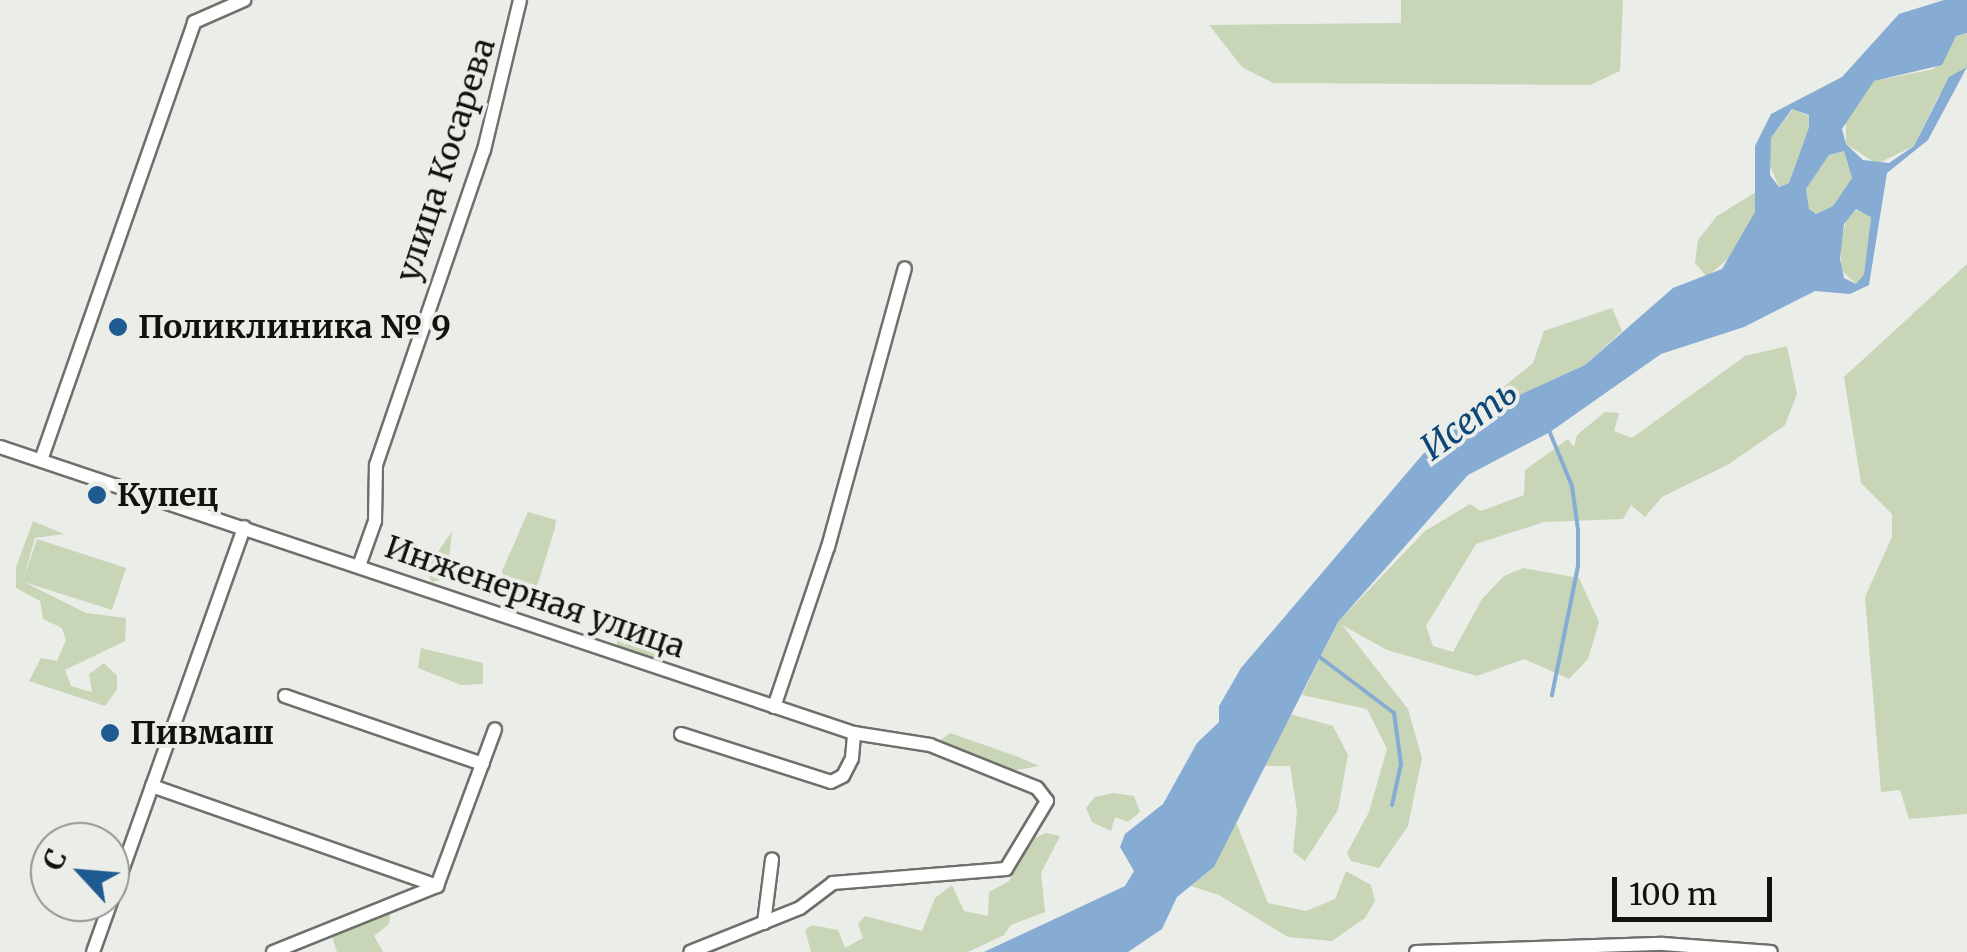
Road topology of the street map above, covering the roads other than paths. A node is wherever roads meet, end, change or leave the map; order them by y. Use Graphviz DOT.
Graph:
graph roads {
  1 [pos="244,0"];
  2 [pos="520,0"];
  3 [pos="905,268"];
  4 [pos="0,447"];
  5 [pos="40,460"];
  6 [pos="244,527"];
  7 [pos="359,566"];
  8 [pos="285,696"];
  9 [pos="774,707"];
  10 [pos="496,728"];
  11 [pos="854,733"];
  12 [pos="681,734"];
  13 [pos="484,764"];
  14 [pos="152,786"];
  15 [pos="772,860"];
  16 [pos="436,886"];
  17 [pos="764,923"];
  18 [pos="1688,949"];
  19 [pos="94,952"];
  20 [pos="273,952"];
  21 [pos="690,952"];
  22 [pos="1416,952"];
  23 [pos="1771,952"];
  1 -- 5 [label="street"];
  2 -- 7 [label="street, улица Косарева"];
  3 -- 9 [label="street"];
  4 -- 5 [label="street, Инженерная улица"];
  5 -- 6 [label="street, Инженерная улица"];
  6 -- 7 [label="street, Инженерная улица"];
  6 -- 14 [label="street"];
  7 -- 9 [label="street, Инженерная улица"];
  8 -- 13 [label="street"];
  9 -- 11 [label="street, Инженерная улица"];
  10 -- 13 [label="street"];
  11 -- 12 [label="street"];
  11 -- 17 [label="street, Инженерная улица"];
  13 -- 16 [label="street"];
  14 -- 16 [label="street"];
  14 -- 19 [label="street"];
  15 -- 17 [label="street"];
  16 -- 20 [label="street"];
  17 -- 21 [label="street"];
  18 -- 22 [label="street"];
  18 -- 23 [label="street"];
}
